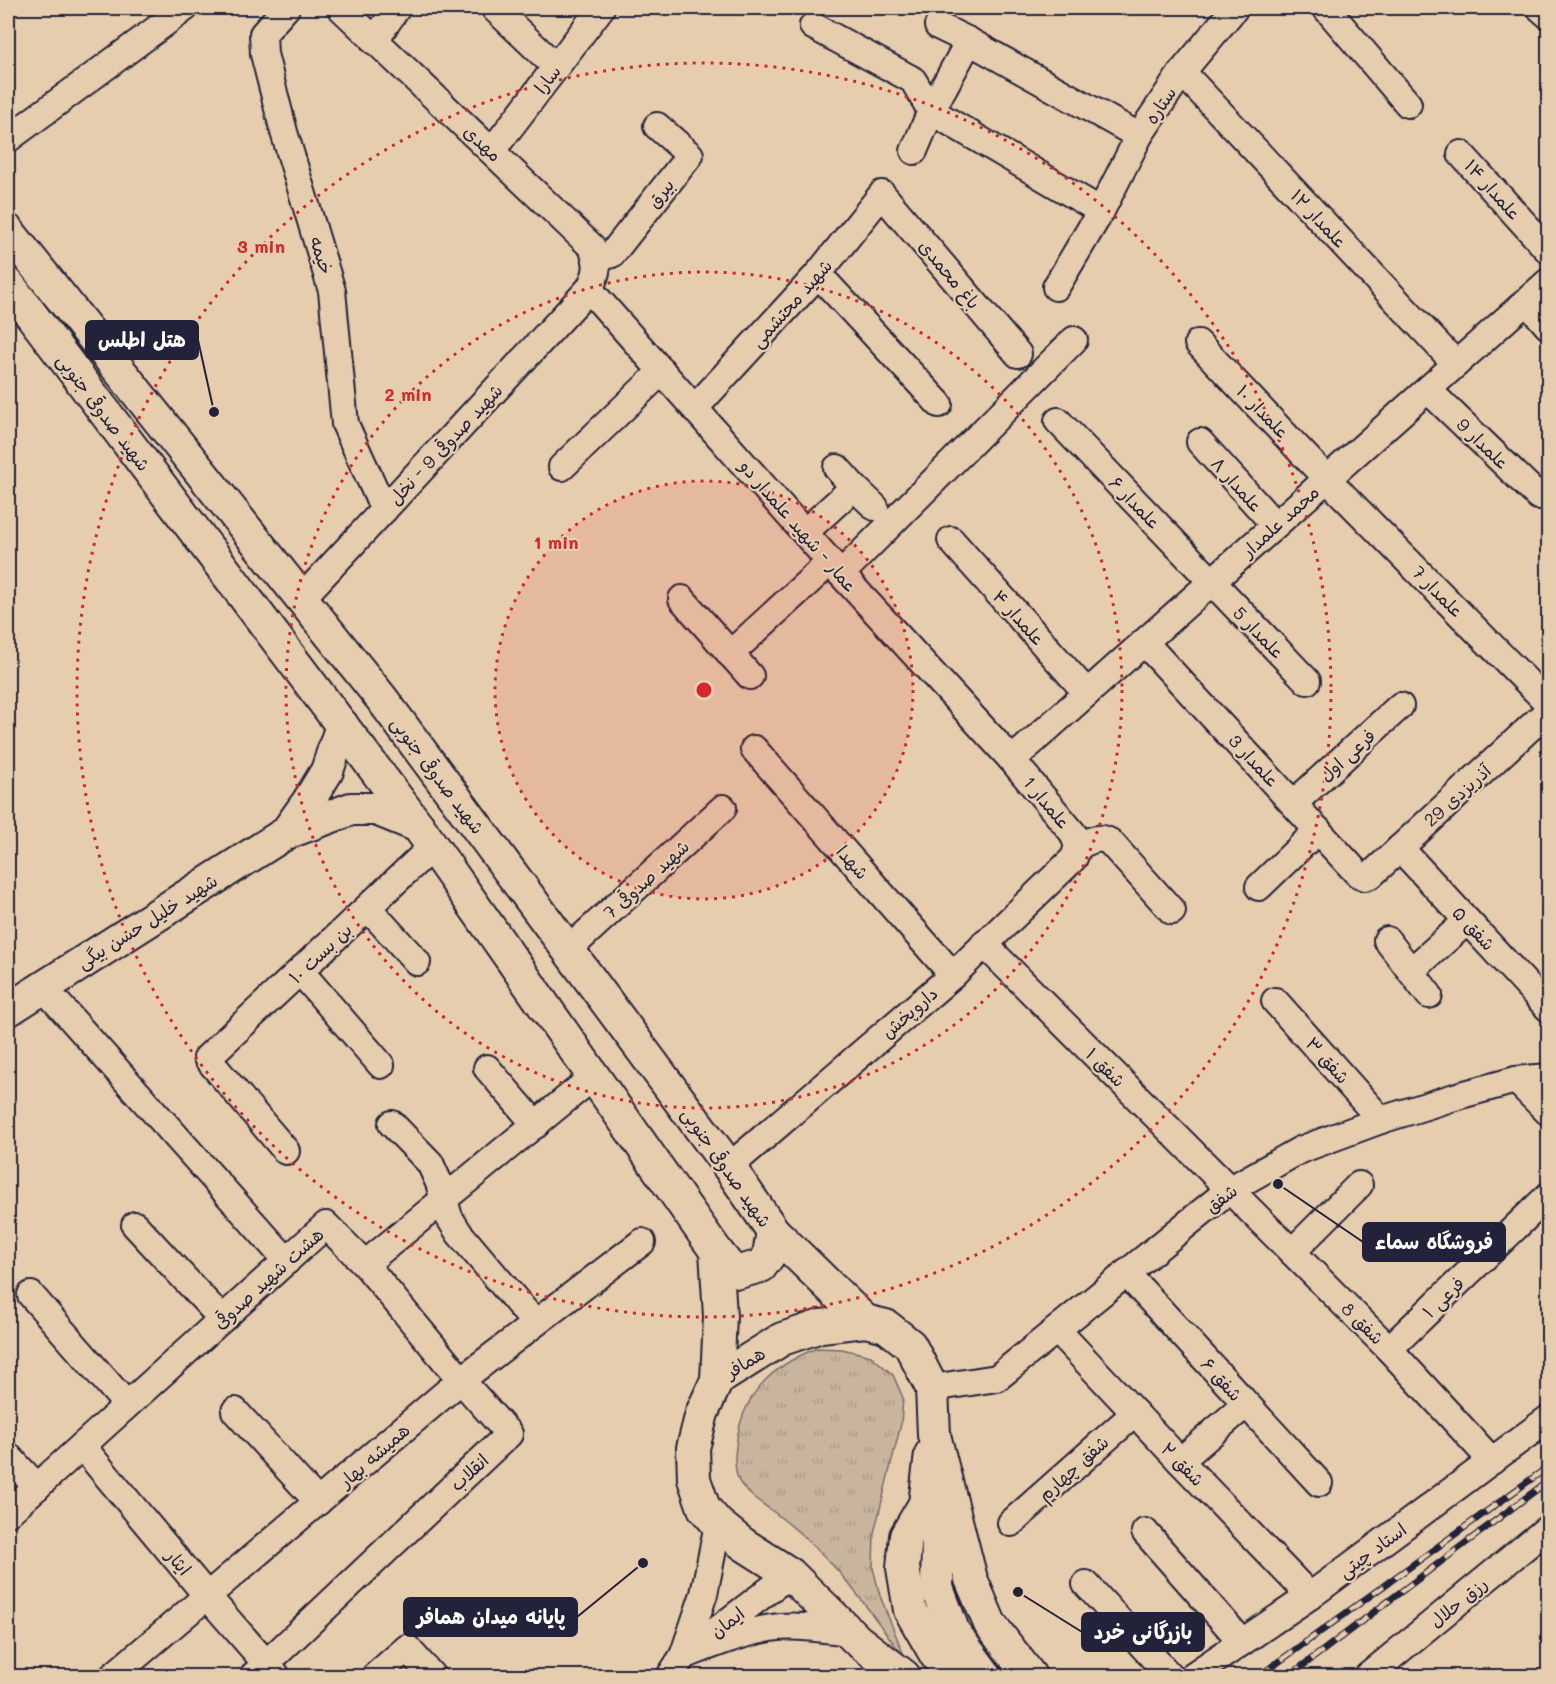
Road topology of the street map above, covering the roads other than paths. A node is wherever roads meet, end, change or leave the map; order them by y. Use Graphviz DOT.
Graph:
graph roads {
  1 [pos="184,8"];
  2 [pos="286,8"];
  3 [pos="341,8"];
  4 [pos="397,8"];
  5 [pos="494,8"];
  6 [pos="601,8"];
  7 [pos="1235,8"];
  8 [pos="1326,8"];
  9 [pos="813,26"];
  10 [pos="938,26"];
  11 [pos="374,41"];
  12 [pos="969,41"];
  13 [pos="556,67"];
  14 [pos="1182,72"];
  15 [pos="1408,104"];
  16 [pos="931,111"];
  17 [pos="657,126"];
  18 [pos="1139,136"];
  19 [pos="8,139"];
  20 [pos="492,151"];
  21 [pos="914,151"];
  22 [pos="1461,154"];
  23 [pos="882,194"];
  24 [pos="1101,211"];
  25 [pos="8,231"];
  26 [pos="1548,250"];
  27 [pos="597,259"];
  28 [pos="818,274"];
  29 [pos="1548,282"];
  30 [pos="8,284"];
  31 [pos="1056,287"];
  32 [pos="589,289"];
  33 [pos="1527,302"];
  34 [pos="1548,326"];
  35 [pos="1074,340"];
  36 [pos="1198,343"];
  37 [pos="1018,354"];
  38 [pos="1456,364"];
  39 [pos="662,371"];
  40 [pos="1428,390"];
  41 [pos="939,404"];
  42 [pos="695,408"];
  43 [pos="1058,421"];
  44 [pos="1200,442"];
  45 [pos="562,467"];
  46 [pos="837,468"];
  47 [pos="1327,479"];
  48 [pos="854,487"];
  49 [pos="1538,496"];
  50 [pos="875,507"];
  51 [pos="384,510"];
  52 [pos="1275,525"];
  53 [pos="805,532"];
  54 [pos="951,540"];
  55 [pos="835,568"];
  56 [pos="1211,582"];
  57 [pos="302,599"];
  58 [pos="682,599"];
  59 [pos="1144,642"];
  60 [pos="730,654"];
  61 [pos="750,676"];
  62 [pos="1307,681"];
  63 [pos="1087,693"];
  64 [pos="1548,703"];
  65 [pos="1400,706"];
  66 [pos="1548,711"];
  67 [pos="342,725"];
  68 [pos="754,749"];
  69 [pos="1012,760"];
  70 [pos="1294,803"];
  71 [pos="723,808"];
  72 [pos="1318,830"];
  73 [pos="286,833"];
  74 [pos="425,837"];
  75 [pos="1078,846"];
  76 [pos="1400,848"];
  77 [pos="1365,877"];
  78 [pos="1259,888"];
  79 [pos="368,908"];
  80 [pos="1172,911"];
  81 [pos="1467,921"];
  82 [pos="1387,940"];
  83 [pos="984,944"];
  84 [pos="568,950"];
  85 [pos="417,962"];
  86 [pos="300,971"];
  87 [pos="1411,971"];
  88 [pos="952,975"];
  89 [pos="43,987"];
  90 [pos="1429,995"];
  91 [pos="1275,1001"];
  92 [pos="1548,1008"];
  93 [pos="8,1010"];
  94 [pos="381,1065"];
  95 [pos="487,1068"];
  96 [pos="593,1077"];
  97 [pos="1548,1077"];
  98 [pos="1516,1080"];
  99 [pos="1548,1112"];
  100 [pos="1381,1120"];
  101 [pos="392,1124"];
  102 [pos="536,1125"];
  103 [pos="286,1151"];
  104 [pos="729,1167"];
  105 [pos="1359,1185"];
  106 [pos="1229,1190"];
  107 [pos="1548,1196"];
  108 [pos="444,1200"];
  109 [pos="135,1225"];
  110 [pos="772,1231"];
  111 [pos="642,1242"];
  112 [pos="716,1251"];
  113 [pos="1292,1252"];
  114 [pos="287,1261"];
  115 [pos="365,1264"];
  116 [pos="1126,1273"];
  117 [pos="31,1295"];
  118 [pos="222,1319"];
  119 [pos="865,1321"];
  120 [pos="535,1323"];
  121 [pos="1057,1330"];
  122 [pos="1389,1348"];
  123 [pos="461,1380"];
  124 [pos="717,1380"];
  125 [pos="932,1388"];
  126 [pos="1548,1399"];
  127 [pos="128,1405"];
  128 [pos="1245,1405"];
  129 [pos="234,1411"];
  130 [pos="1135,1413"];
  131 [pos="1541,1424"];
  132 [pos="934,1435"];
  133 [pos="82,1446"];
  134 [pos="8,1456"];
  135 [pos="1180,1461"];
  136 [pos="1492,1461"];
  137 [pos="1319,1483"];
  138 [pos="37,1486"];
  139 [pos="318,1503"];
  140 [pos="925,1504"];
  141 [pos="8,1513"];
  142 [pos="1011,1523"];
  143 [pos="718,1524"];
  144 [pos="1548,1528"];
  145 [pos="1145,1532"];
  146 [pos="790,1574"];
  147 [pos="1086,1584"];
  148 [pos="1310,1596"];
  149 [pos="208,1597"];
  150 [pos="853,1636"];
  151 [pos="1242,1642"];
  152 [pos="676,1666"];
  153 [pos="266,1672"];
  154 [pos="113,1677"];
  155 [pos="375,1677"];
  156 [pos="432,1677"];
  157 [pos="868,1677"];
  158 [pos="904,1677"];
  159 [pos="951,1677"];
  160 [pos="986,1677"];
  161 [pos="1030,1677"];
  162 [pos="1170,1677"];
  163 [pos="1192,1677"];
  164 [pos="1368,1677"];
  1 -- 19 [label="street"];
  2 -- 51 [label="street, خیمه"];
  3 -- 11 [label="street, مهدی"];
  4 -- 11 [label="street"];
  5 -- 13 [label="street"];
  6 -- 13 [label="street, سارا"];
  7 -- 14 [label="street, ستاره"];
  8 -- 15 [label="street"];
  9 -- 16 [label="street"];
  10 -- 12 [label="street"];
  11 -- 20 [label="street, مهدی"];
  12 -- 16 [label="street"];
  12 -- 18 [label="street"];
  13 -- 20 [label="street, سارا"];
  14 -- 18 [label="street, ستاره"];
  14 -- 38 [label="street, علمدار ۱۲"];
  16 -- 21 [label="street"];
  16 -- 24 [label="street"];
  17 -- 27 [label="street, بیرق"];
  18 -- 24 [label="street, ستاره"];
  20 -- 27 [label="street, مهدی"];
  22 -- 26 [label="street, علمدار ۱۴"];
  23 -- 28 [label="street, شهید محتشمی"];
  23 -- 37 [label="street, باغ محمدی"];
  24 -- 31 [label="street, ستاره"];
  25 -- 57 [label="main road, شهید صدوقی جنوبی"];
  27 -- 32 [label="street"];
  28 -- 41 [label="street"];
  28 -- 42 [label="street, شهید محتشمی"];
  29 -- 33 [label="street, محمد علمدار"];
  30 -- 67 [label="main road, شهید صدوقی جنوبی"];
  32 -- 39 [label="street, عمار - شهید علمدار دو"];
  32 -- 51 [label="street, شهید صدوقی 9 - نخل"];
  33 -- 34 [label="street"];
  33 -- 38 [label="street, محمد علمدار"];
  35 -- 55 [label="street"];
  36 -- 47 [label="street, علمدار ۱۰"];
  38 -- 40 [label="street, محمد علمدار"];
  39 -- 42 [label="street, عمار - شهید علمدار دو"];
  39 -- 45 [label="street"];
  40 -- 47 [label="street, محمد علمدار"];
  40 -- 49 [label="street, علمدار 9"];
  42 -- 53 [label="street, عمار - شهید علمدار دو"];
  43 -- 56 [label="street, علمدار ۶"];
  44 -- 52 [label="street, علمدار ۸"];
  46 -- 48 [label="street"];
  47 -- 52 [label="street, محمد علمدار"];
  47 -- 64 [label="street, علمدار 7"];
  48 -- 50 [label="street"];
  48 -- 53 [label="street"];
  51 -- 57 [label="street, شهید صدوقی 9 - نخل"];
  52 -- 56 [label="street, محمد علمدار"];
  53 -- 55 [label="street, عمار - شهید علمدار دو"];
  54 -- 63 [label="street, علمدار ۴"];
  55 -- 60 [label="street"];
  55 -- 69 [label="street, عمار - شهید علمدار دو"];
  56 -- 59 [label="street, محمد علمدار"];
  56 -- 62 [label="street, علمدار 5"];
  57 -- 84 [label="main road, شهید صدوقی جنوبی"];
  58 -- 60 [label="street"];
  59 -- 63 [label="street, محمد علمدار"];
  59 -- 70 [label="street, علمدار 3"];
  60 -- 61 [label="street"];
  63 -- 69 [label="street, محمد علمدار"];
  65 -- 70 [label="street, فرعی اول"];
  66 -- 76 [label="street, آذریزدی 29"];
  67 -- 73 [label="main road"];
  67 -- 74 [label="main road, شهید صدوقی جنوبی"];
  68 -- 88 [label="street, شهدا"];
  69 -- 75 [label="street, علمدار 1"];
  70 -- 72 [label="street, علمدار 3"];
  71 -- 84 [label="street, شهید صدوقی 7"];
  72 -- 77 [label="street, علمدار 3"];
  72 -- 78 [label="street"];
  73 -- 74 [label="main road"];
  73 -- 89 [label="main road, شهید خلیل حسن بیگی"];
  74 -- 79 [label="street, بن بست ۱۰"];
  74 -- 96 [label="main road, شهید صدوقی جنوبی"];
  75 -- 80 [label="street"];
  75 -- 83 [label="street, داروپخش"];
  76 -- 77 [label="street, آذریزدی 29"];
  76 -- 81 [label="street, شفق ۵"];
  79 -- 85 [label="street"];
  79 -- 86 [label="street, بن بست ۱۰"];
  81 -- 87 [label="street"];
  81 -- 92 [label="street, شفق ۵"];
  82 -- 87 [label="street"];
  83 -- 88 [label="street, داروپخش"];
  83 -- 106 [label="street, شفق ۱"];
  84 -- 104 [label="main road, شهید صدوقی جنوبی"];
  86 -- 94 [label="street"];
  86 -- 103 [label="street, بن بست ۱۰"];
  87 -- 90 [label="street"];
  88 -- 104 [label="street, داروپخش"];
  89 -- 93 [label="main road, شهید خلیل حسن بیگی"];
  89 -- 114 [label="street"];
  91 -- 100 [label="street, شفق ۳"];
  95 -- 102 [label="street"];
  96 -- 102 [label="street"];
  96 -- 112 [label="main road, شهید صدوقی جنوبی"];
  97 -- 98 [label="street, شفق"];
  98 -- 99 [label="street"];
  98 -- 100 [label="street, شفق"];
  100 -- 106 [label="street, شفق"];
  101 -- 108 [label="street"];
  102 -- 108 [label="street"];
  104 -- 110 [label="main road, شهید صدوقی جنوبی"];
  105 -- 113 [label="street"];
  106 -- 113 [label="street, شفق 8"];
  106 -- 116 [label="street, شفق"];
  107 -- 122 [label="street, فرعی ۱"];
  108 -- 115 [label="street"];
  108 -- 120 [label="street"];
  109 -- 118 [label="street"];
  110 -- 112 [label="main road, شهید صدوقی جنوبی"];
  110 -- 119 [label="main road, شهید صدوقی جنوبی"];
  111 -- 120 [label="street, همیشه بهار"];
  112 -- 124 [label="main road"];
  113 -- 122 [label="street, شفق 8"];
  114 -- 115 [label="street, هشت شهید صدوقی"];
  114 -- 118 [label="street, هشت شهید صدوقی"];
  115 -- 123 [label="street, انقلاب"];
  116 -- 121 [label="street, شفق"];
  116 -- 128 [label="street, شفق ۶"];
  117 -- 127 [label="street"];
  118 -- 127 [label="street, هشت شهید صدوقی"];
  119 -- 124 [label="main road, همافر"];
  119 -- 125 [label="main road, همافر"];
  120 -- 123 [label="street, همیشه بهار"];
  121 -- 125 [label="street, شفق"];
  121 -- 130 [label="street, شفق ۲"];
  122 -- 136 [label="street, شفق 8"];
  123 -- 139 [label="street, همیشه بهار"];
  123 -- 153 [label="street, انقلاب"];
  124 -- 143 [label="main road, همافر"];
  125 -- 132 [label="main road, همافر"];
  126 -- 131 [label="street"];
  127 -- 133 [label="street, هشت شهید صدوقی"];
  128 -- 135 [label="street"];
  128 -- 137 [label="street, شفق ۶"];
  129 -- 139 [label="street"];
  130 -- 135 [label="street, شفق ۲"];
  130 -- 142 [label="street, شفق چهارم"];
  131 -- 136 [label="street, استاد چیتی"];
  132 -- 140 [label="main road"];
  132 -- 161 [label="main road"];
  133 -- 138 [label="street"];
  133 -- 149 [label="street, ایثار"];
  134 -- 138 [label="street"];
  135 -- 148 [label="street, شفق ۲"];
  136 -- 148 [label="street, استاد چیتی"];
  138 -- 141 [label="street"];
  139 -- 149 [label="street, همیشه بهار"];
  140 -- 159 [label="main road"];
  140 -- 160 [label="main road"];
  143 -- 146 [label="main road, همافر"];
  143 -- 152 [label="street"];
  144 -- 164 [label="street, رزق حلال"];
  145 -- 151 [label="street"];
  146 -- 150 [label="main road"];
  146 -- 152 [label="street, ایمان"];
  147 -- 162 [label="street"];
  148 -- 151 [label="street, استاد چیتی"];
  149 -- 153 [label="street, ایثار"];
  149 -- 154 [label="street, همیشه بهار"];
  150 -- 152 [label="street"];
  150 -- 157 [label="main road"];
  150 -- 158 [label="main road"];
  151 -- 163 [label="street, استاد چیتی"];
  155 -- 156 [label="street"];
}
